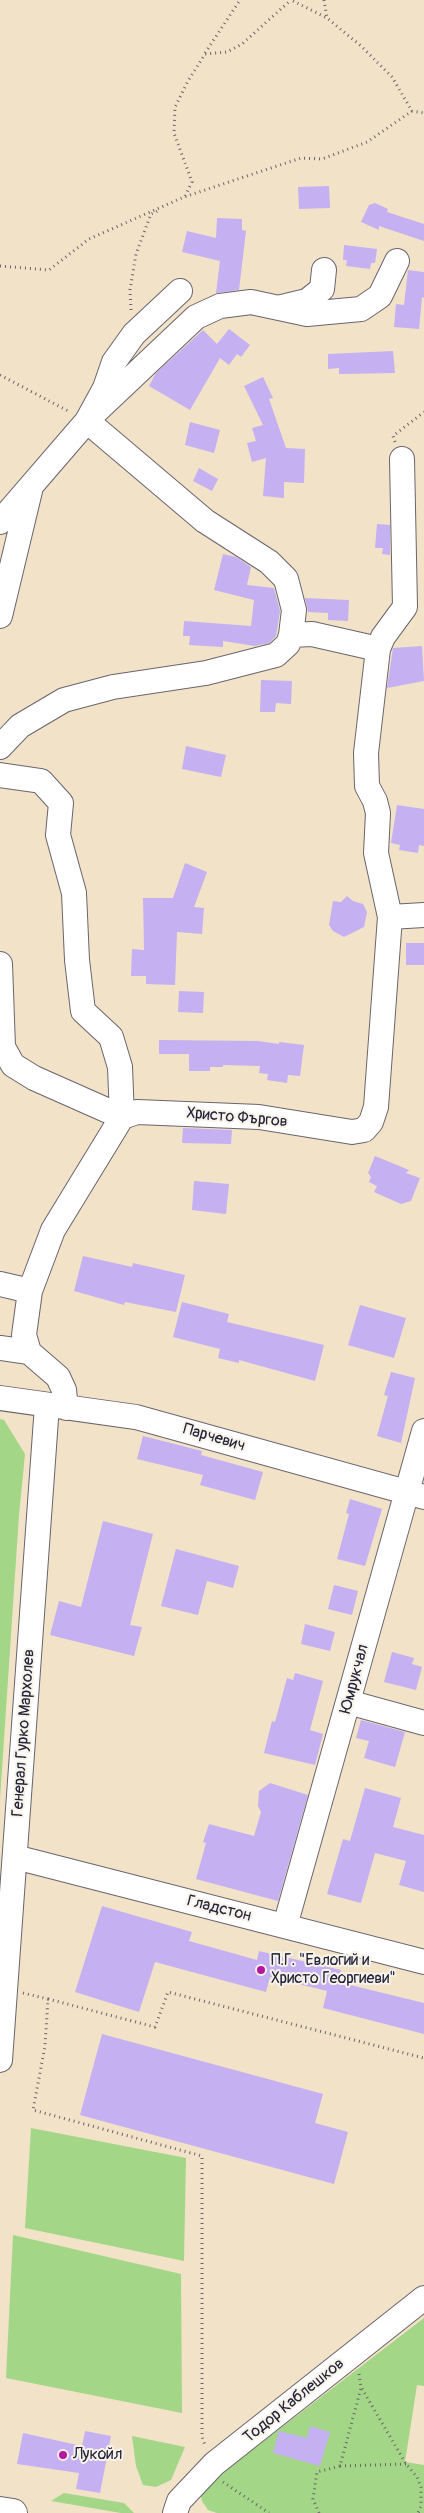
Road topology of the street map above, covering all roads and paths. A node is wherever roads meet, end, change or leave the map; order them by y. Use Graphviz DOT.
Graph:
graph roads {
  1 [pos="240,0"];
  2 [pos="292,0"];
  3 [pos="324,0"];
  4 [pos="327,18"];
  5 [pos="205,54"];
  6 [pos="412,111"];
  7 [pos="424,114"];
  8 [pos="184,197"];
  9 [pos="397,261"];
  10 [pos="0,266"];
  11 [pos="324,270"];
  12 [pos="180,291"];
  13 [pos="276,308"];
  14 [pos="134,334"];
  15 [pos="0,375"];
  16 [pos="424,412"];
  17 [pos="88,420"];
  18 [pos="402,459"];
  19 [pos="32,486"];
  20 [pos="0,522"];
  21 [pos="0,616"];
  22 [pos="290,635"];
  23 [pos="378,649"];
  24 [pos="0,747"];
  25 [pos="0,775"];
  26 [pos="424,915"];
  27 [pos="390,917"];
  28 [pos="0,964"];
  29 [pos="122,1117"];
  30 [pos="0,1284"];
  31 [pos="30,1291"];
  32 [pos="0,1348"];
  33 [pos="29,1352"];
  34 [pos="0,1398"];
  35 [pos="57,1407"];
  36 [pos="424,1432"];
  37 [pos="415,1494"];
  38 [pos="348,1702"];
  39 [pos="424,1723"];
  40 [pos="15,1856"];
  41 [pos="285,1926"];
  42 [pos="424,1962"];
  43 [pos="5,1990"];
  44 [pos="48,1998"];
  45 [pos="424,2058"];
  46 [pos="0,2060"];
  47 [pos="424,2298"];
  48 [pos="356,2351"];
  49 [pos="361,2387"];
  50 [pos="214,2464"];
  51 [pos="406,2464"];
  52 [pos="340,2466"];
  53 [pos="422,2505"];
  54 [pos="0,2511"];
  55 [pos="13,2513"];
  56 [pos="175,2513"];
  57 [pos="269,2513"];
  58 [pos="318,2513"];
  59 [pos="418,2513"];
  1 -- 5 [label="path"];
  2 -- 4 [label="path"];
  2 -- 5 [label="path"];
  3 -- 4 [label="path"];
  4 -- 6 [label="path"];
  5 -- 8 [label="path"];
  6 -- 7 [label="path"];
  6 -- 8 [label="path"];
  8 -- 10 [label="path"];
  8 -- 14 [label="path"];
  9 -- 13 [label="street"];
  11 -- 13 [label="street"];
  12 -- 14 [label="street"];
  13 -- 17 [label="street"];
  14 -- 17 [label="street"];
  15 -- 17 [label="path"];
  16 -- 18 [label="path"];
  17 -- 19 [label="street"];
  17 -- 22 [label="street"];
  18 -- 23 [label="street"];
  19 -- 20 [label="street"];
  19 -- 21 [label="street"];
  22 -- 23 [label="street"];
  22 -- 24 [label="street"];
  23 -- 27 [label="street"];
  25 -- 29 [label="street"];
  26 -- 27 [label="street"];
  27 -- 29 [label="street, Христо Фъргов"];
  28 -- 29 [label="street"];
  29 -- 31 [label="street"];
  30 -- 31 [label="street"];
  31 -- 33 [label="street"];
  32 -- 33 [label="street"];
  33 -- 35 [label="street, Генерал Гурко Мархолев"];
  34 -- 35 [label="street, Парчевич"];
  35 -- 37 [label="street, Парчевич"];
  35 -- 40 [label="street, Генерал Гурко Мархолев"];
  36 -- 37 [label="street, Юмрукчал"];
  37 -- 38 [label="street, Юмрукчал"];
  38 -- 39 [label="street"];
  38 -- 41 [label="street, Юмрукчал"];
  40 -- 41 [label="street, Гладстон"];
  40 -- 43 [label="street, Генерал Гурко Мархолев"];
  41 -- 42 [label="street, Гладстон"];
  43 -- 44 [label="path"];
  43 -- 46 [label="street, Генерал Гурко Мархолев"];
  44 -- 45 [label="path"];
  44 -- 50 [label="path"];
  47 -- 48 [label="street, Тодор Каблешков"];
  48 -- 49 [label="path"];
  48 -- 50 [label="street, Тодор Каблешков"];
  49 -- 51 [label="path"];
  49 -- 52 [label="path"];
  50 -- 56 [label="street, Тодор Каблешков"];
  50 -- 57 [label="path"];
  51 -- 52 [label="path"];
  51 -- 53 [label="path"];
  52 -- 58 [label="path"];
  53 -- 59 [label="path"];
  54 -- 55 [label="main road"];
}
